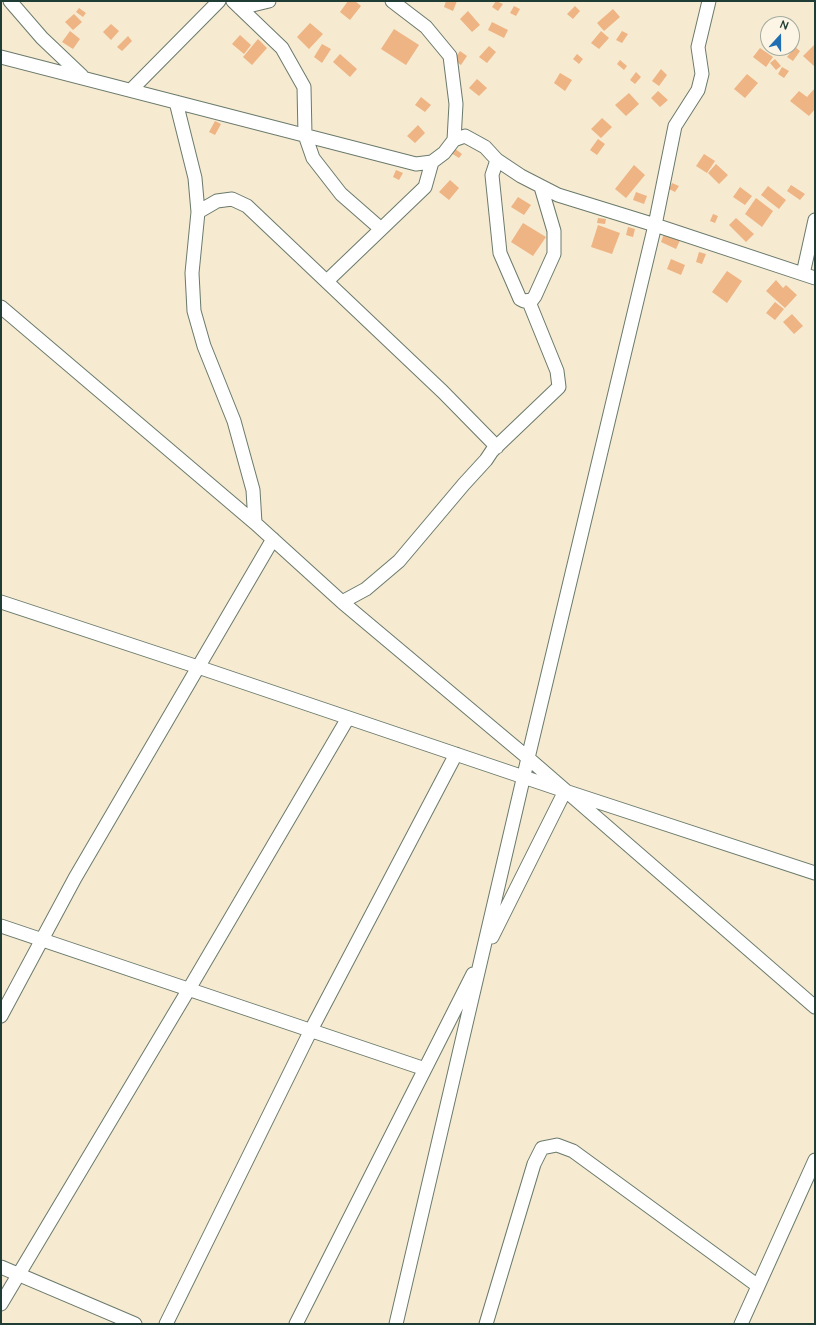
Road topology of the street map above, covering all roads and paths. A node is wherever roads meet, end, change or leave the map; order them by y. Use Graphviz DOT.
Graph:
graph roads {
  1 [pos="10,1"];
  2 [pos="219,1"];
  3 [pos="269,1"];
  4 [pos="392,1"];
  5 [pos="709,1"];
  6 [pos="237,4"];
  7 [pos="1,57"];
  8 [pos="83,78"];
  9 [pos="131,90"];
  10 [pos="176,102"];
  11 [pos="305,135"];
  12 [pos="454,140"];
  13 [pos="497,160"];
  14 [pos="432,162"];
  15 [pos="541,187"];
  16 [pos="198,212"];
  17 [pos="815,220"];
  18 [pos="655,225"];
  19 [pos="381,229"];
  20 [pos="809,276"];
  21 [pos="327,281"];
  22 [pos="529,302"];
  23 [pos="1,307"];
  24 [pos="497,447"];
  25 [pos="255,523"];
  26 [pos="273,539"];
  27 [pos="1,602"];
  28 [pos="342,602"];
  29 [pos="198,667"];
  30 [pos="348,718"];
  31 [pos="456,754"];
  32 [pos="528,758"];
  33 [pos="523,777"];
  34 [pos="565,791"];
  35 [pos="815,873"];
  36 [pos="1,926"];
  37 [pos="43,940"];
  38 [pos="482,955"];
  39 [pos="190,989"];
  40 [pos="815,1007"];
  41 [pos="1,1016"];
  42 [pos="311,1030"];
  43 [pos="425,1068"];
  44 [pos="815,1160"];
  45 [pos="1,1268"];
  46 [pos="18,1275"];
  47 [pos="758,1286"];
  48 [pos="1,1304"];
  49 [pos="136,1324"];
  50 [pos="166,1324"];
  51 [pos="296,1324"];
  52 [pos="396,1324"];
  53 [pos="486,1324"];
  54 [pos="741,1324"];
  1 -- 8 [label="street"];
  2 -- 9 [label="street"];
  3 -- 6 [label="street"];
  4 -- 12 [label="street"];
  5 -- 18 [label="street"];
  6 -- 11 [label="street"];
  7 -- 8 [label="street"];
  8 -- 9 [label="street"];
  9 -- 10 [label="street"];
  10 -- 11 [label="street"];
  10 -- 16 [label="street"];
  11 -- 14 [label="street"];
  11 -- 19 [label="street"];
  12 -- 13 [label="street"];
  12 -- 14 [label="street"];
  13 -- 15 [label="street"];
  13 -- 22 [label="street"];
  14 -- 19 [label="street"];
  15 -- 18 [label="street"];
  15 -- 22 [label="street"];
  16 -- 21 [label="street"];
  16 -- 25 [label="street"];
  17 -- 20 [label="street"];
  18 -- 20 [label="street"];
  18 -- 32 [label="street"];
  19 -- 21 [label="street"];
  21 -- 24 [label="street"];
  22 -- 24 [label="street"];
  23 -- 25 [label="street"];
  24 -- 28 [label="street"];
  25 -- 26 [label="street"];
  26 -- 28 [label="street"];
  26 -- 29 [label="street"];
  27 -- 29 [label="street"];
  28 -- 32 [label="street"];
  29 -- 30 [label="street"];
  29 -- 37 [label="street"];
  30 -- 31 [label="street"];
  30 -- 39 [label="street"];
  31 -- 33 [label="street"];
  31 -- 42 [label="street"];
  32 -- 33 [label="street"];
  32 -- 34 [label="street"];
  33 -- 34 [label="street"];
  33 -- 38 [label="street"];
  34 -- 35 [label="street"];
  34 -- 38 [label="street"];
  34 -- 40 [label="street"];
  36 -- 37 [label="street"];
  37 -- 39 [label="street"];
  37 -- 41 [label="street"];
  38 -- 43 [label="street"];
  38 -- 52 [label="street"];
  39 -- 42 [label="street"];
  39 -- 46 [label="street"];
  42 -- 43 [label="street"];
  42 -- 50 [label="street"];
  43 -- 51 [label="street"];
  44 -- 47 [label="street"];
  45 -- 46 [label="street"];
  46 -- 48 [label="street"];
  46 -- 49 [label="street"];
  47 -- 53 [label="street"];
  47 -- 54 [label="street"];
}
